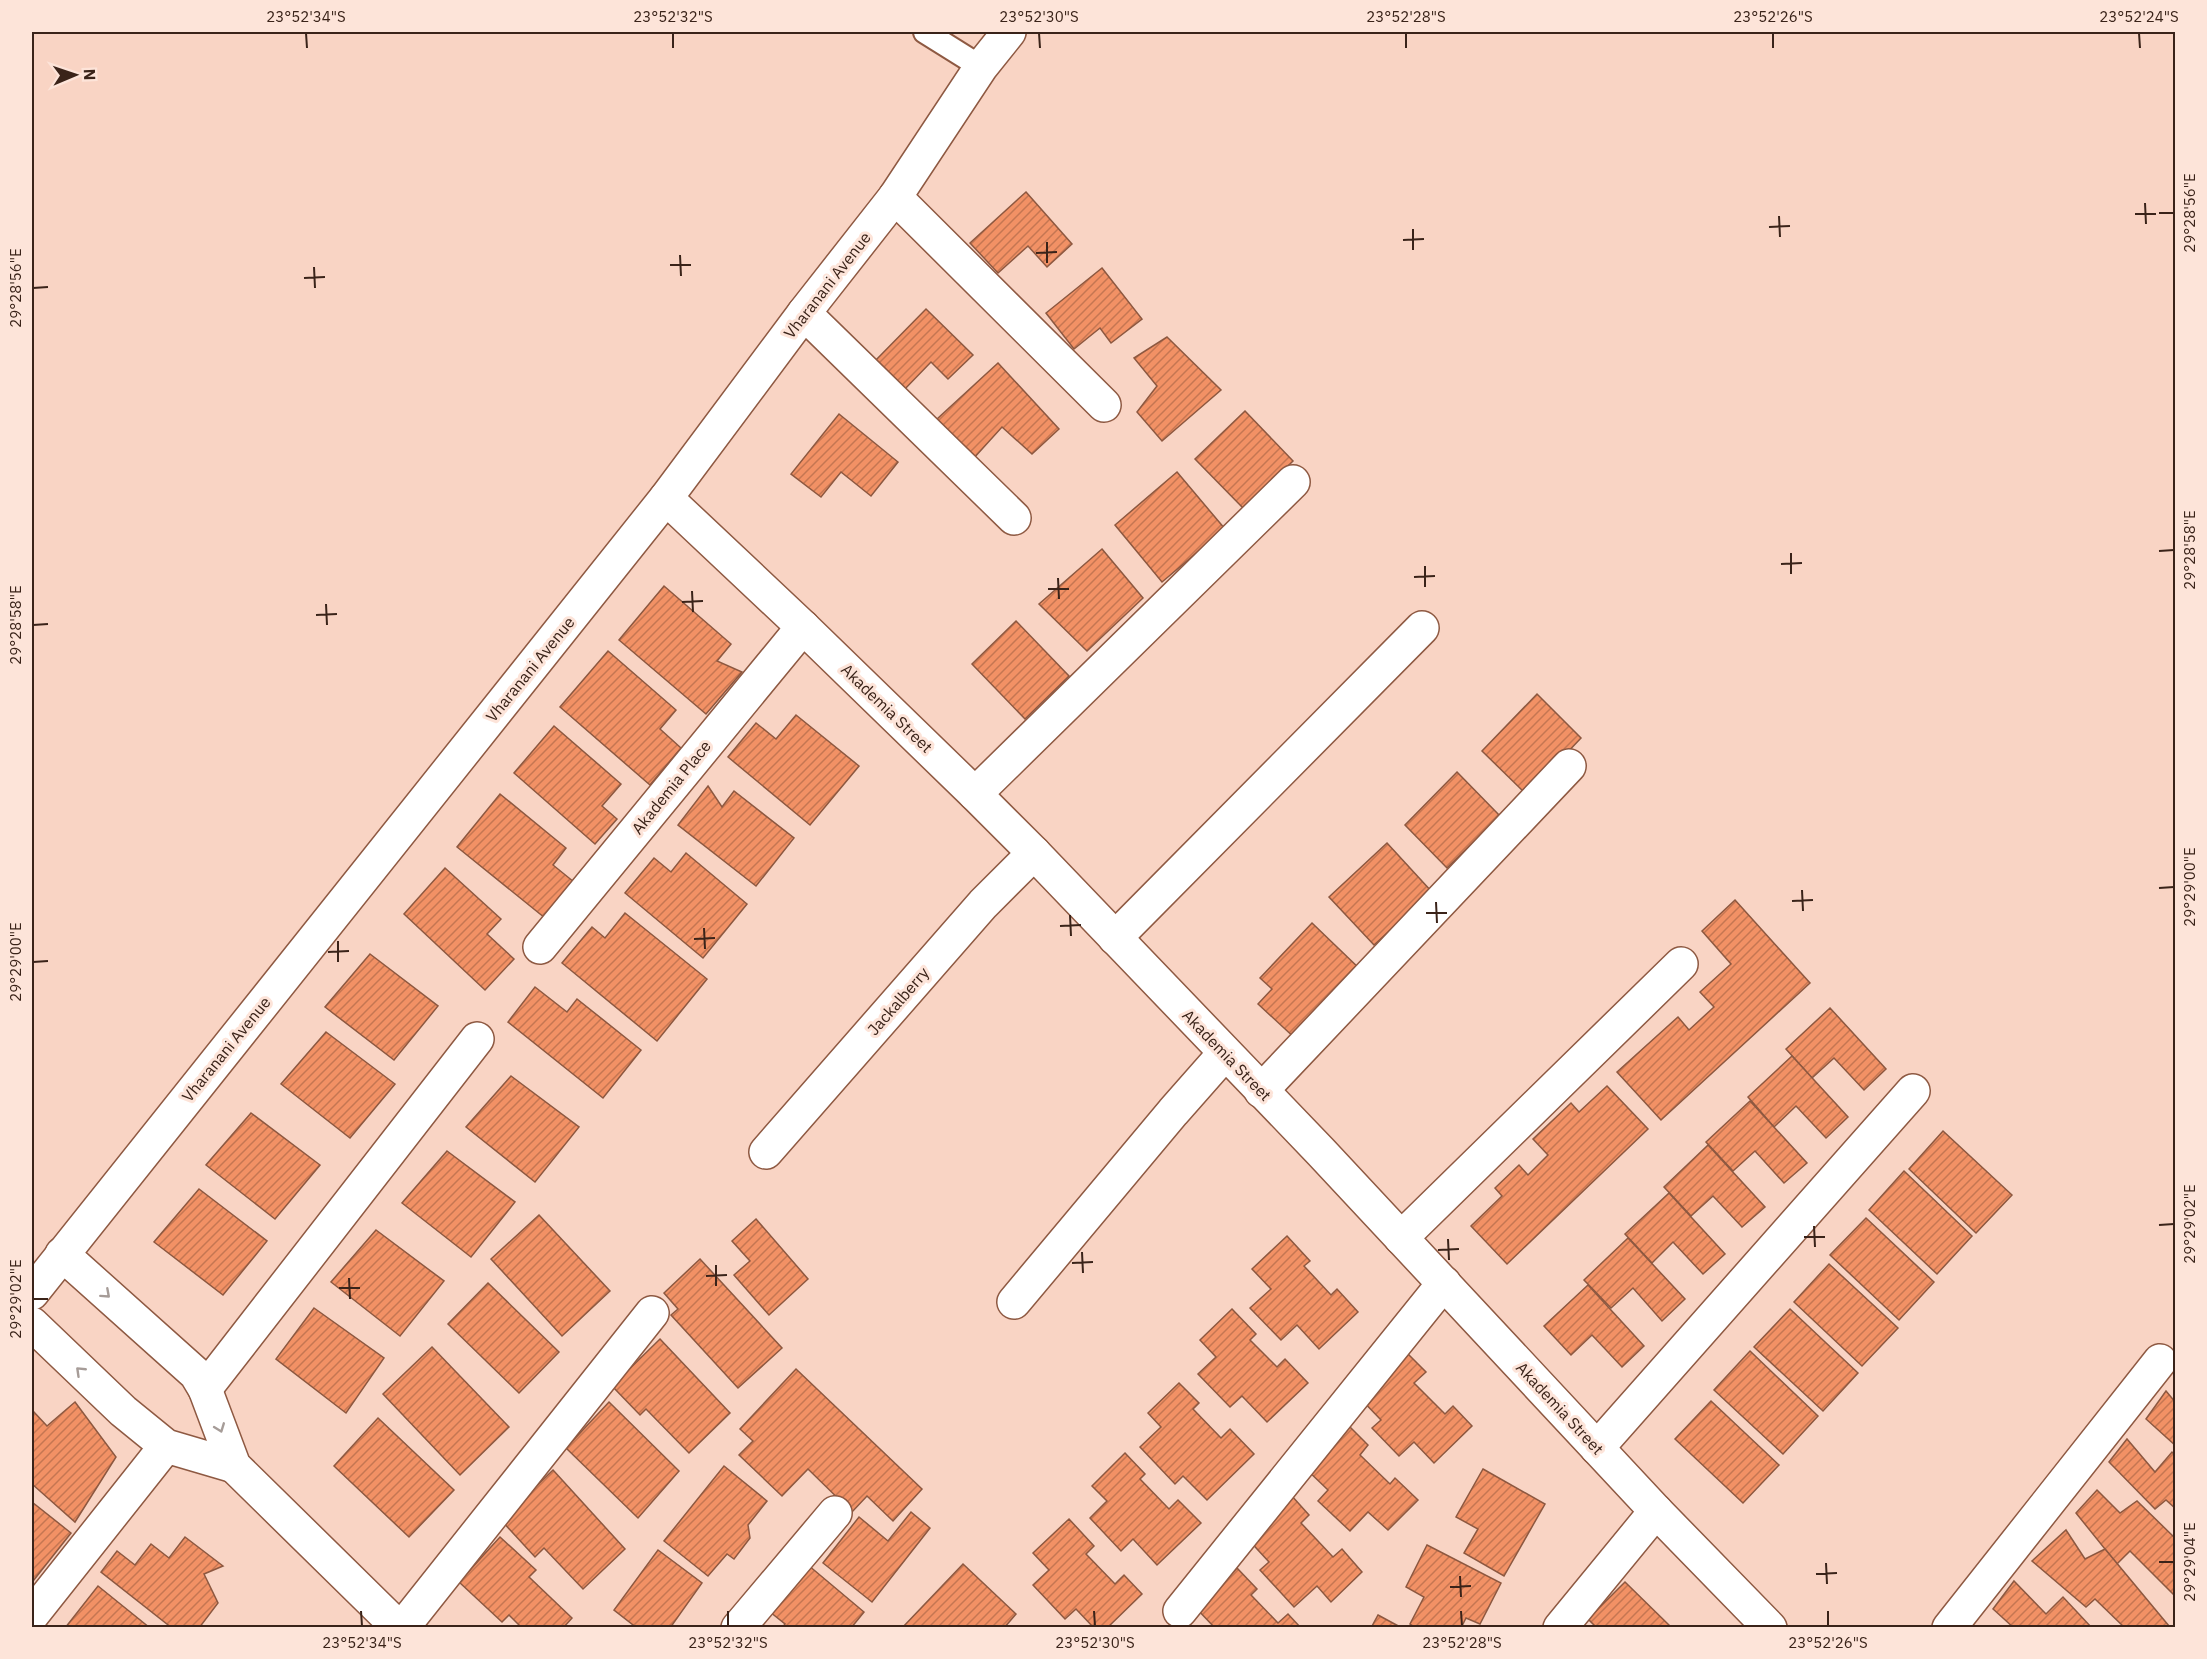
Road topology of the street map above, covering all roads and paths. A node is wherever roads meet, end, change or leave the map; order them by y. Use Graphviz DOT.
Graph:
graph roads {
  1 [pos="925,32"];
  2 [pos="1009,32"];
  3 [pos="981,67"];
  4 [pos="895,197"];
  5 [pos="804,313"];
  6 [pos="1104,405"];
  7 [pos="1293,482"];
  8 [pos="666,498"];
  9 [pos="1014,518"];
  10 [pos="803,627"];
  11 [pos="1422,628"];
  12 [pos="1569,766"];
  13 [pos="975,794"];
  14 [pos="1034,853"];
  15 [pos="1115,938"];
  16 [pos="540,947"];
  17 [pos="1681,964"];
  18 [pos="477,1039"];
  19 [pos="1225,1053"];
  20 [pos="1261,1091"];
  21 [pos="1913,1091"];
  22 [pos="766,1152"];
  23 [pos="1401,1238"];
  24 [pos="62,1254"];
  25 [pos="1444,1283"];
  26 [pos="32,1293"];
  27 [pos="1014,1302"];
  28 [pos="652,1313"];
  29 [pos="32,1324"];
  30 [pos="2160,1361"];
  31 [pos="205,1389"];
  32 [pos="166,1446"];
  33 [pos="1597,1448"];
  34 [pos="234,1466"];
  35 [pos="1656,1511"];
  36 [pos="835,1513"];
  37 [pos="1179,1611"];
  38 [pos="32,1615"];
  39 [pos="401,1628"];
  40 [pos="738,1628"];
  41 [pos="1560,1628"];
  42 [pos="1770,1628"];
  43 [pos="1949,1628"];
  1 -- 3 [label="lane"];
  2 -- 3 [label="street, Vharanani Avenue"];
  3 -- 4 [label="street, Vharanani Avenue"];
  4 -- 5 [label="street, Vharanani Avenue"];
  4 -- 6 [label="street"];
  5 -- 8 [label="street, Vharanani Avenue"];
  5 -- 9 [label="street"];
  7 -- 13 [label="street"];
  8 -- 10 [label="street, Akademia Street"];
  8 -- 24 [label="street, Vharanani Avenue"];
  10 -- 13 [label="street, Akademia Street"];
  10 -- 16 [label="street, Akademia Place"];
  11 -- 15 [label="street"];
  12 -- 20 [label="street"];
  13 -- 14 [label="street, Akademia Street"];
  14 -- 15 [label="street, Akademia Street"];
  14 -- 22 [label="street, Jackalberry"];
  15 -- 19 [label="street, Akademia Street"];
  17 -- 23 [label="street"];
  18 -- 31 [label="street"];
  19 -- 20 [label="street, Akademia Street"];
  19 -- 27 [label="street"];
  20 -- 23 [label="street, Akademia Street"];
  21 -- 33 [label="street"];
  23 -- 25 [label="street, Akademia Street"];
  24 -- 26 [label="street, Vharanani Avenue"];
  24 -- 31 [label="street, one-way"];
  25 -- 33 [label="street, Akademia Street"];
  25 -- 37 [label="street"];
  28 -- 39 [label="street"];
  32 -- 29 [label="street, one-way"];
  30 -- 43 [label="street"];
  31 -- 34 [label="street, one-way"];
  32 -- 34 [label="street"];
  32 -- 38 [label="street"];
  33 -- 35 [label="street, Akademia Street"];
  34 -- 39 [label="street"];
  35 -- 41 [label="street"];
  35 -- 42 [label="street, Akademia Street"];
  36 -- 40 [label="street"];
}
